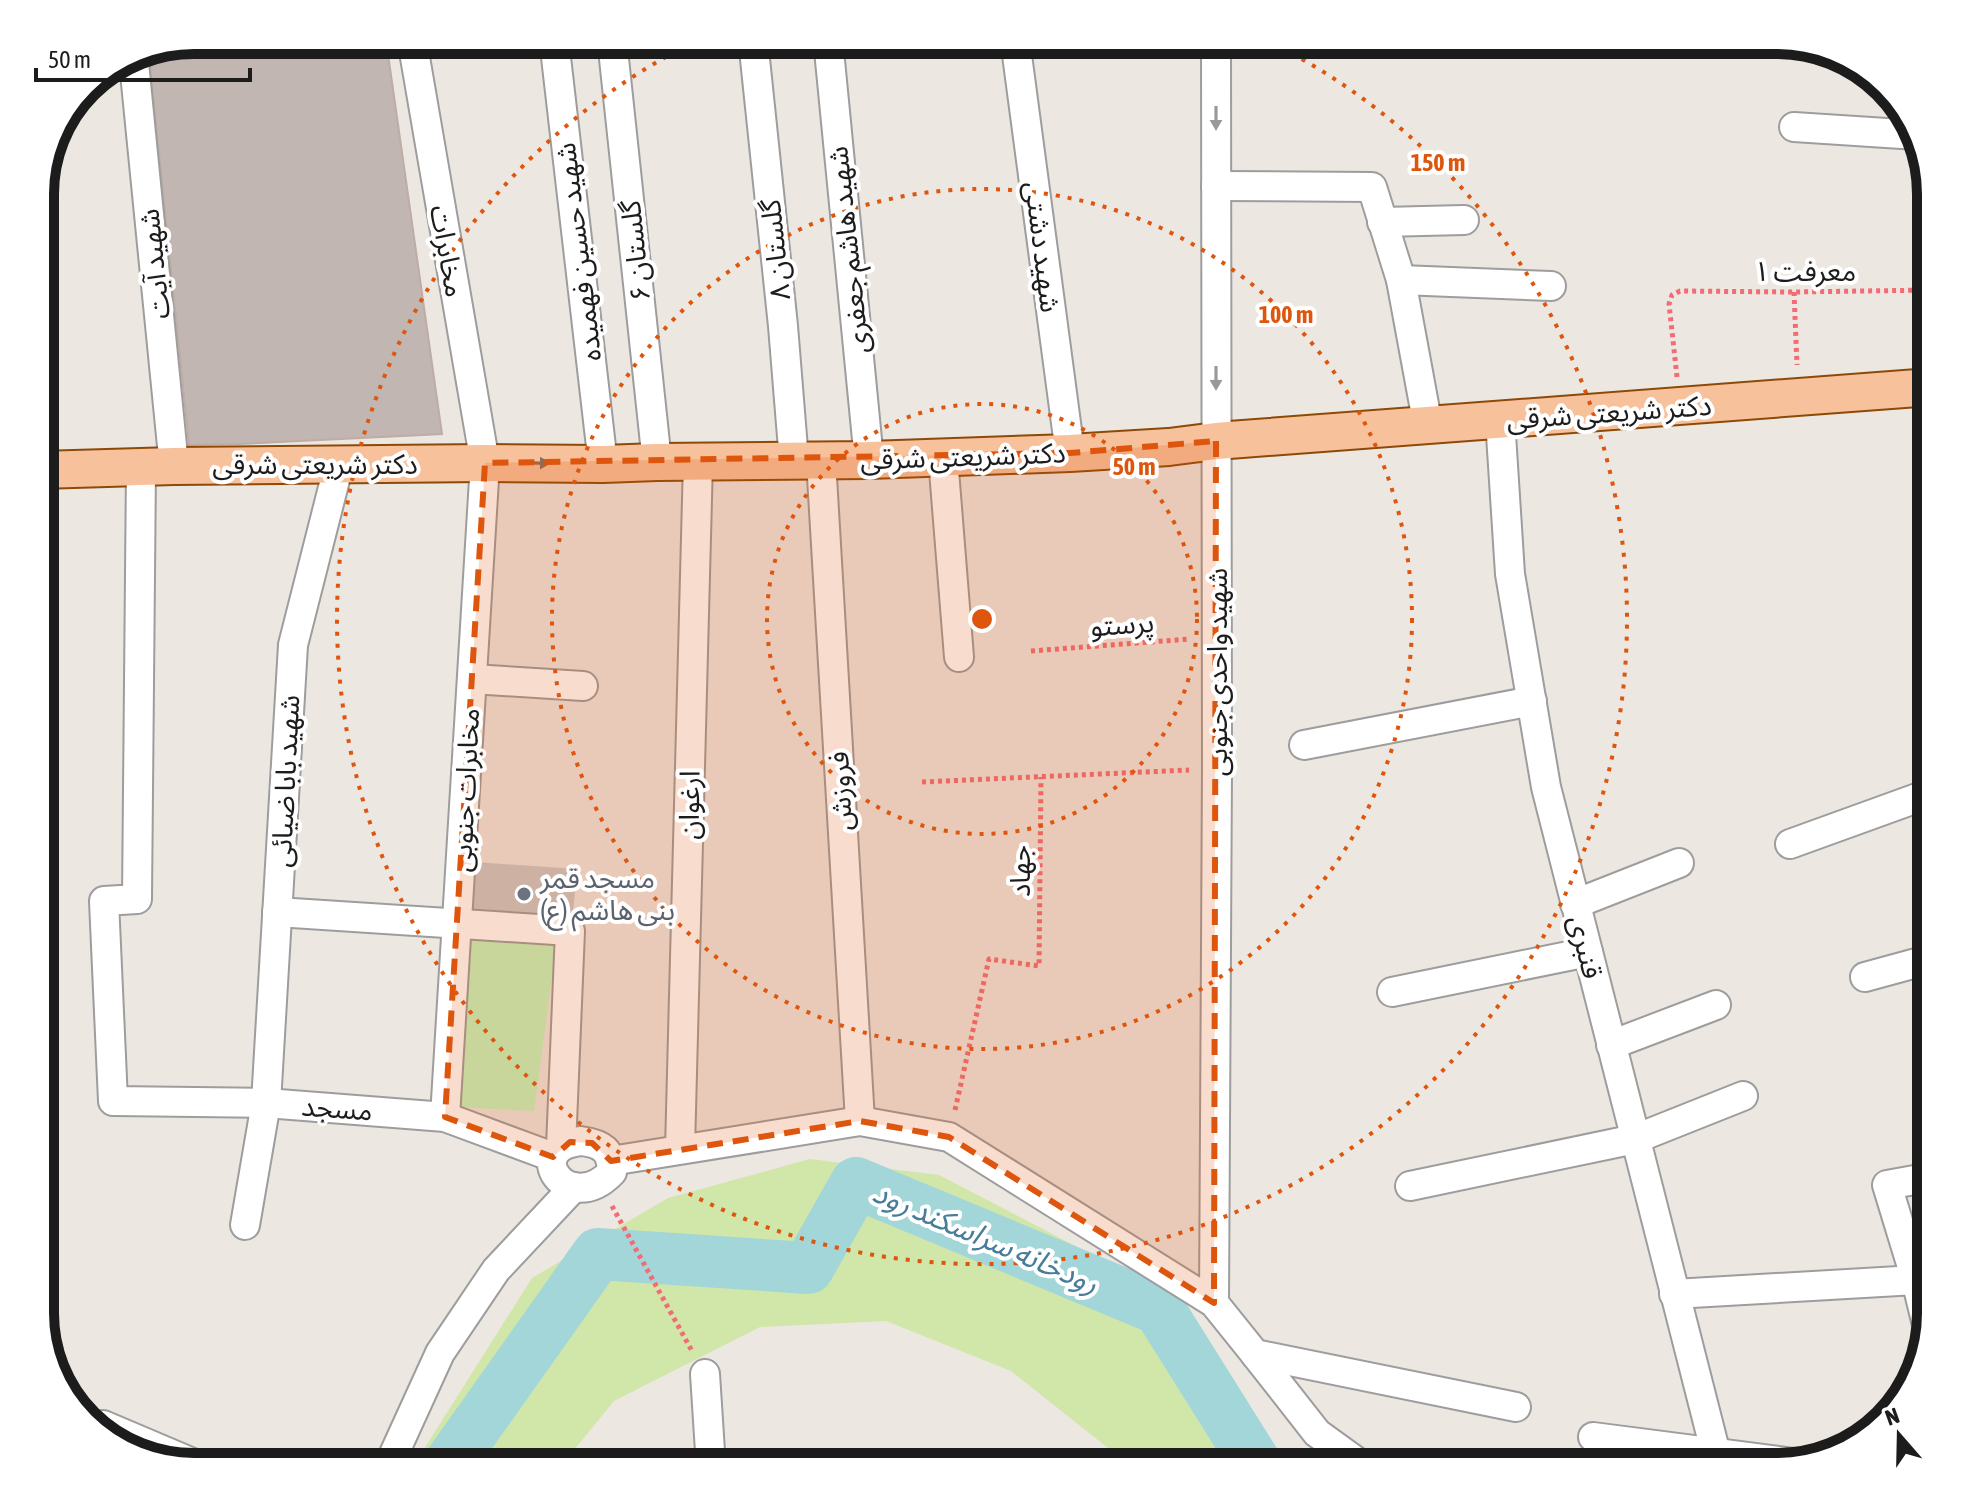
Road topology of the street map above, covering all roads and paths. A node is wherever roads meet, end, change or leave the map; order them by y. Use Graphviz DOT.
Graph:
graph roads {
  1 [pos="414,54"];
  2 [pos="556,54"];
  3 [pos="613,54"];
  4 [pos="754,54"];
  5 [pos="829,54"];
  6 [pos="1017,54"];
  7 [pos="1216,54"];
  8 [pos="134,68"];
  9 [pos="1794,127"];
  10 [pos="1904,134"];
  11 [pos="1216,186"];
  12 [pos="1464,220"];
  13 [pos="1382,222"];
  14 [pos="1401,280"];
  15 [pos="1551,286"];
  16 [pos="1917,290"];
  17 [pos="1794,292"];
  18 [pos="1917,388"];
  19 [pos="1799,398"];
  20 [pos="1680,406"];
  21 [pos="1500,419"];
  22 [pos="1428,426"];
  23 [pos="1216,441"];
  24 [pos="1070,453"];
  25 [pos="943,458"];
  26 [pos="807,460"];
  27 [pos="869,460"];
  28 [pos="698,461"];
  29 [pos="657,462"];
  30 [pos="485,463"];
  31 [pos="339,464"];
  32 [pos="603,464"];
  33 [pos="157,466"];
  34 [pos="54,470"];
  35 [pos="1217,637"];
  36 [pos="1031,651"];
  37 [pos="959,657"];
  38 [pos="472,679"];
  39 [pos="583,686"];
  40 [pos="1532,701"];
  41 [pos="1304,745"];
  42 [pos="1217,769"];
  43 [pos="1041,777"];
  44 [pos="922,782"];
  45 [pos="1917,798"];
  46 [pos="1790,844"];
  47 [pos="1679,863"];
  48 [pos="1575,904"];
  49 [pos="277,912"];
  50 [pos="457,924"];
  51 [pos="1588,952"];
  52 [pos="1917,963"];
  53 [pos="1865,977"];
  54 [pos="1392,992"];
  55 [pos="1716,1005"];
  56 [pos="1611,1045"];
  57 [pos="1743,1096"];
  58 [pos="113,1101"];
  59 [pos="266,1103"];
  60 [pos="445,1117"];
  61 [pos="860,1121"];
  62 [pos="949,1137"];
  63 [pos="1635,1139"];
  64 [pos="680,1149"];
  65 [pos="557,1152"];
  66 [pos="595,1177"];
  67 [pos="1917,1180"];
  68 [pos="1410,1186"];
  69 [pos="245,1225"];
  70 [pos="1916,1280"];
  71 [pos="1917,1284"];
  72 [pos="1674,1294"];
  73 [pos="1214,1303"];
  74 [pos="1255,1354"];
  75 [pos="705,1374"];
  76 [pos="1516,1407"];
  77 [pos="125,1434"];
  78 [pos="1593,1437"];
  79 [pos="156,1448"];
  80 [pos="394,1453"];
  81 [pos="710,1453"];
  82 [pos="1345,1453"];
  83 [pos="1675,1453"];
  84 [pos="1714,1453"];
  1 -- 30 [label="street, مخابرات"];
  2 -- 32 [label="street, شهيد حسین فهمیده"];
  3 -- 29 [label="street, گلستان ۶"];
  4 -- 26 [label="street, گلستان ۸"];
  5 -- 27 [label="street, شهيد هاشم جعفری"];
  6 -- 24 [label="street, شهید دشتی"];
  7 -- 11 [label="street, شهید واحدی جنوبی, one-way"];
  8 -- 33 [label="street, شهید آیت"];
  9 -- 10 [label="street"];
  11 -- 13 [label="street"];
  11 -- 23 [label="street, شهید واحدی جنوبی, one-way"];
  12 -- 13 [label="street"];
  13 -- 14 [label="street"];
  14 -- 15 [label="street"];
  14 -- 22 [label="street"];
  16 -- 17 [label="path, معرفت ۱"];
  17 -- 19 [label="path"];
  17 -- 20 [label="path, معرفت ۱"];
  18 -- 19 [label="main road, دکتر شریعتی شرقی"];
  19 -- 20 [label="main road, دکتر شریعتی شرقی"];
  20 -- 21 [label="main road, دکتر شریعتی شرقی"];
  21 -- 22 [label="main road, دکتر شریعتی شرقی"];
  21 -- 40 [label="street, قنبری"];
  22 -- 23 [label="main road, دکتر شریعتی شرقی"];
  23 -- 24 [label="main road, دکتر شریعتی شرقی"];
  23 -- 35 [label="street, شهید واحدی جنوبی"];
  24 -- 25 [label="main road, دکتر شریعتی شرقی"];
  25 -- 27 [label="main road, دکتر شریعتی شرقی"];
  25 -- 37 [label="street"];
  26 -- 27 [label="main road, دکتر شریعتی شرقی"];
  26 -- 28 [label="main road, دکتر شریعتی شرقی"];
  26 -- 61 [label="street, فروزش"];
  28 -- 29 [label="main road, دکتر شریعتی شرقی"];
  28 -- 64 [label="street, ارغوان"];
  29 -- 32 [label="main road, دکتر شریعتی شرقی"];
  30 -- 31 [label="main road, دکتر شریعتی شرقی"];
  30 -- 32 [label="main road, دکتر شریعتی شرقی, one-way"];
  30 -- 38 [label="street, مخابرات جنوبی"];
  31 -- 33 [label="main road, دکتر شریعتی شرقی"];
  31 -- 49 [label="street, شهيد بابا ضيائی"];
  33 -- 34 [label="main road, دکتر شریعتی شرقی"];
  33 -- 58 [label="street, شهید آیت"];
  35 -- 36 [label="path, پرستو"];
  35 -- 42 [label="street, شهید واحدی جنوبی"];
  38 -- 39 [label="street"];
  38 -- 50 [label="street, مخابرات جنوبی"];
  40 -- 41 [label="street"];
  40 -- 48 [label="street, قنبری"];
  42 -- 43 [label="path"];
  42 -- 73 [label="street, شهید واحدی جنوبی"];
  43 -- 44 [label="path"];
  43 -- 62 [label="path, جهاد"];
  45 -- 46 [label="street"];
  47 -- 48 [label="street"];
  48 -- 51 [label="street, قنبری"];
  49 -- 50 [label="street"];
  49 -- 59 [label="street, شهيد بابا ضيائی"];
  50 -- 60 [label="street, مخابرات جنوبی"];
  50 -- 65 [label="street"];
  51 -- 54 [label="street"];
  51 -- 56 [label="street, قنبری"];
  52 -- 53 [label="street"];
  55 -- 56 [label="street"];
  56 -- 63 [label="street, قنبری"];
  57 -- 63 [label="street"];
  58 -- 59 [label="street, مسجد"];
  59 -- 60 [label="street, مسجد"];
  59 -- 69 [label="street, شهيد بابا ضيائی"];
  60 -- 65 [label="street, مسجد"];
  61 -- 62 [label="street"];
  61 -- 64 [label="street"];
  62 -- 73 [label="street"];
  63 -- 68 [label="street"];
  63 -- 72 [label="street, قنبری"];
  64 -- 66 [label="street"];
  65 -- 66 [label="street"];
  65 -- 66 [label="street"];
  66 -- 75 [label="path"];
  66 -- 80 [label="street"];
  67 -- 70 [label="street"];
  70 -- 71 [label="street"];
  70 -- 72 [label="street"];
  72 -- 84 [label="street, قنبری"];
  73 -- 74 [label="street"];
  74 -- 76 [label="street"];
  74 -- 82 [label="street"];
  75 -- 81 [label="street"];
  77 -- 79 [label="street"];
  78 -- 83 [label="street"];
}
